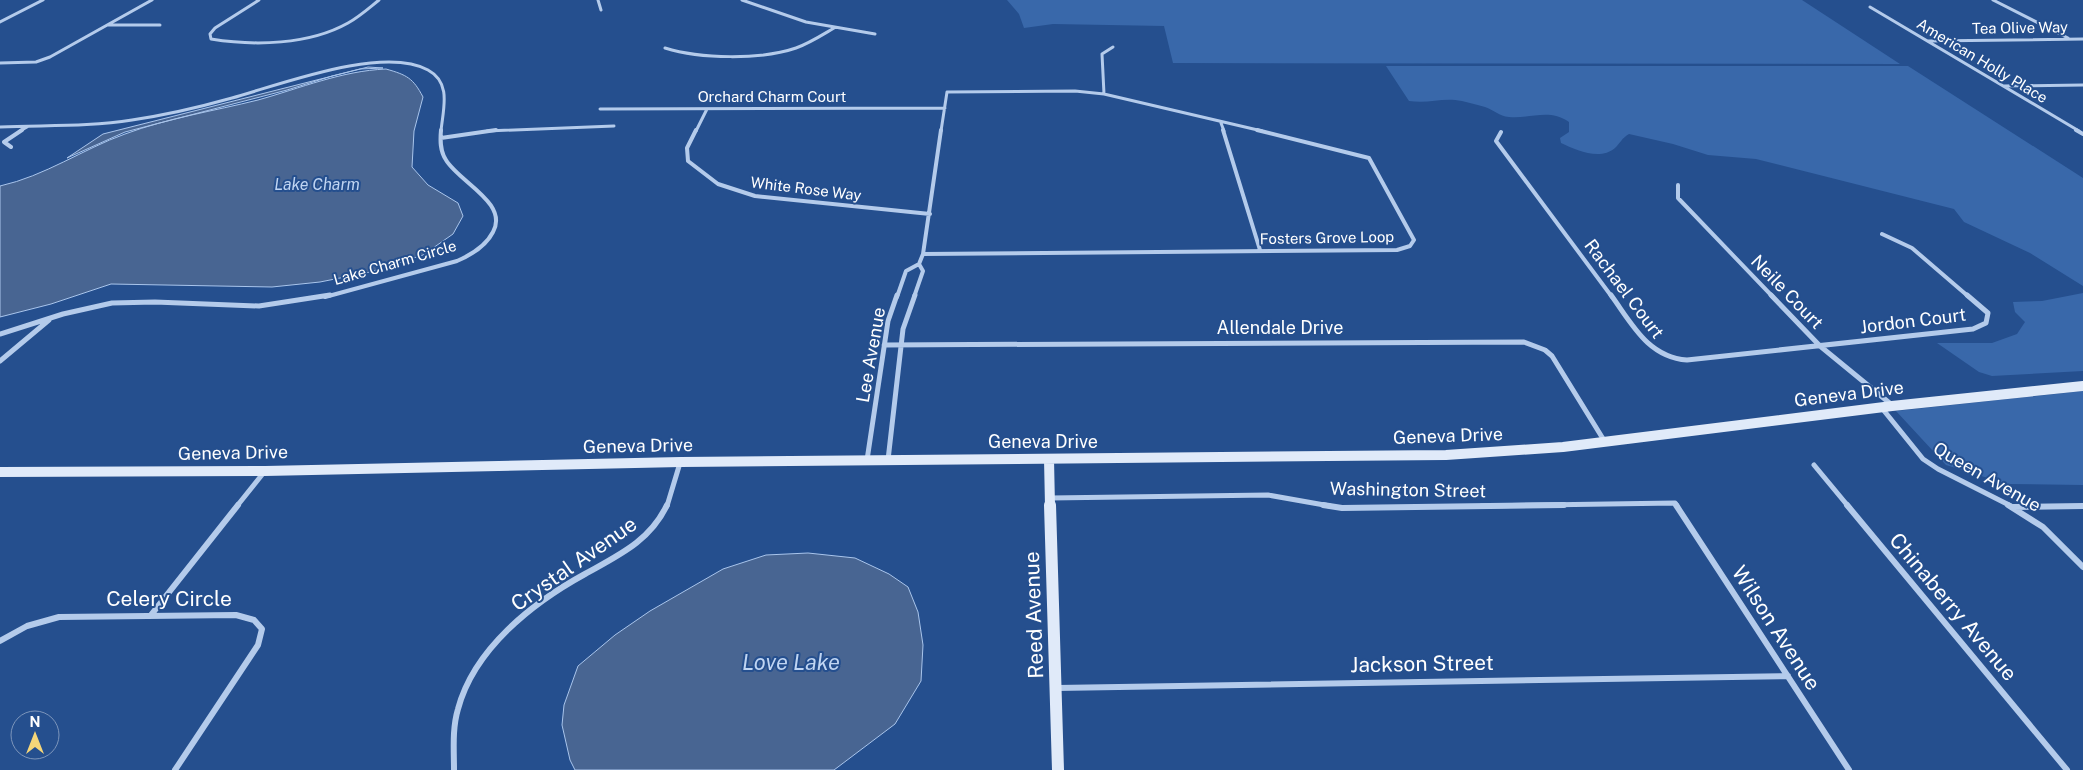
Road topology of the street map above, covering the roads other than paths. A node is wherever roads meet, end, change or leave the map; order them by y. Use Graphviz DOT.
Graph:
graph roads {
  1 [pos="43,0"];
  2 [pos="152,0"];
  3 [pos="259,0"];
  4 [pos="379,0"];
  5 [pos="598,0"];
  6 [pos="742,0"];
  7 [pos="1993,0"];
  8 [pos="1870,7"];
  9 [pos="601,10"];
  10 [pos="0,22"];
  11 [pos="108,25"];
  12 [pos="160,25"];
  13 [pos="834,28"];
  14 [pos="875,34"];
  15 [pos="2071,39"];
  16 [pos="2083,39"];
  17 [pos="1927,41"];
  18 [pos="1113,47"];
  19 [pos="666,48"];
  20 [pos="0,64"];
  21 [pos="2002,86"];
  22 [pos="2083,86"];
  23 [pos="947,92"];
  24 [pos="1104,94"];
  25 [pos="707,108"];
  26 [pos="945,108"];
  27 [pos="600,109"];
  28 [pos="1221,123"];
  29 [pos="614,126"];
  30 [pos="0,127"];
  31 [pos="28,127"];
  32 [pos="1501,132"];
  33 [pos="2083,134"];
  34 [pos="441,138"];
  35 [pos="11,147"];
  36 [pos="1678,185"];
  37 [pos="930,214"];
  38 [pos="1882,234"];
  39 [pos="1260,250"];
  40 [pos="924,254"];
  41 [pos="919,264"];
  42 [pos="51,318"];
  43 [pos="0,334"];
  44 [pos="884,345"];
  45 [pos="902,345"];
  46 [pos="1820,346"];
  47 [pos="0,361"];
  48 [pos="2083,386"];
  49 [pos="1892,406"];
  50 [pos="1881,407"];
  51 [pos="1606,443"];
  52 [pos="1049,459"];
  53 [pos="867,460"];
  54 [pos="888,460"];
  55 [pos="681,462"];
  56 [pos="1814,464"];
  57 [pos="265,471"];
  58 [pos="0,472"];
  59 [pos="1050,498"];
  60 [pos="1675,503"];
  61 [pos="2083,506"];
  62 [pos="2013,507"];
  63 [pos="2083,567"];
  64 [pos="151,615"];
  65 [pos="0,641"];
  66 [pos="1788,676"];
  67 [pos="1056,688"];
  68 [pos="175,770"];
  69 [pos="454,770"];
  70 [pos="1058,770"];
  71 [pos="1849,770"];
  72 [pos="2066,770"];
  1 -- 10 [label="street"];
  2 -- 11 [label="street"];
  3 -- 4 [label="street"];
  5 -- 9 [label="street"];
  6 -- 13 [label="street"];
  7 -- 15 [label="street"];
  8 -- 17 [label="street, American Holly Place"];
  11 -- 12 [label="street"];
  11 -- 20 [label="street"];
  13 -- 14 [label="street"];
  13 -- 19 [label="street"];
  15 -- 16 [label="street, Tea Olive Way"];
  15 -- 17 [label="street, Tea Olive Way"];
  17 -- 21 [label="street, American Holly Place"];
  18 -- 24 [label="street"];
  21 -- 22 [label="street"];
  21 -- 33 [label="street, American Holly Place"];
  23 -- 24 [label="street, Fosters Grove Loop"];
  23 -- 26 [label="street, Lee Avenue"];
  24 -- 28 [label="street, Fosters Grove Loop"];
  25 -- 26 [label="street, Orchard Charm Court"];
  25 -- 27 [label="street, Orchard Charm Court"];
  25 -- 37 [label="street, White Rose Way"];
  26 -- 37 [label="street, Lee Avenue"];
  28 -- 39 [label="street"];
  28 -- 39 [label="street, Fosters Grove Loop"];
  29 -- 34 [label="street"];
  30 -- 31 [label="street, Lake Charm Circle"];
  31 -- 34 [label="street, Lake Charm Circle"];
  31 -- 35 [label="street"];
  32 -- 46 [label="street, Rachael Court"];
  34 -- 42 [label="street, Lake Charm Circle"];
  36 -- 46 [label="street, Neile Court"];
  37 -- 40 [label="street, Lee Avenue"];
  38 -- 46 [label="street, Jordon Court"];
  39 -- 40 [label="street, Fosters Grove Loop"];
  40 -- 41 [label="street, Lee Avenue"];
  41 -- 44 [label="street, Lee Avenue"];
  41 -- 45 [label="street, Lee Avenue"];
  42 -- 43 [label="street, Lake Charm Circle"];
  42 -- 47 [label="street"];
  44 -- 45 [label="street, Allendale Drive"];
  44 -- 53 [label="street, Lee Avenue"];
  45 -- 51 [label="street, Allendale Drive"];
  45 -- 54 [label="street, Lee Avenue"];
  46 -- 49 [label="street, Neile Court"];
  48 -- 49 [label="main road, Geneva Drive"];
  49 -- 50 [label="main road, Geneva Drive"];
  50 -- 51 [label="main road, Geneva Drive"];
  50 -- 62 [label="street, Queen Avenue"];
  51 -- 52 [label="main road, Geneva Drive"];
  52 -- 54 [label="main road, Geneva Drive"];
  52 -- 59 [label="main road, Reed Avenue"];
  53 -- 54 [label="main road, Geneva Drive"];
  53 -- 55 [label="main road, Geneva Drive"];
  55 -- 57 [label="main road, Geneva Drive"];
  55 -- 69 [label="street, Crystal Avenue"];
  56 -- 72 [label="street, Chinaberry Avenue"];
  57 -- 58 [label="main road, Geneva Drive"];
  57 -- 64 [label="street"];
  59 -- 60 [label="street, Washington Street"];
  59 -- 67 [label="main road, Reed Avenue"];
  60 -- 66 [label="street, Wilson Avenue"];
  61 -- 62 [label="street"];
  62 -- 63 [label="street, Queen Avenue"];
  64 -- 65 [label="street, Celery Circle"];
  64 -- 68 [label="street, Celery Circle"];
  66 -- 67 [label="street, Jackson Street"];
  66 -- 71 [label="street, Wilson Avenue"];
  67 -- 70 [label="main road, Reed Avenue"];
}
